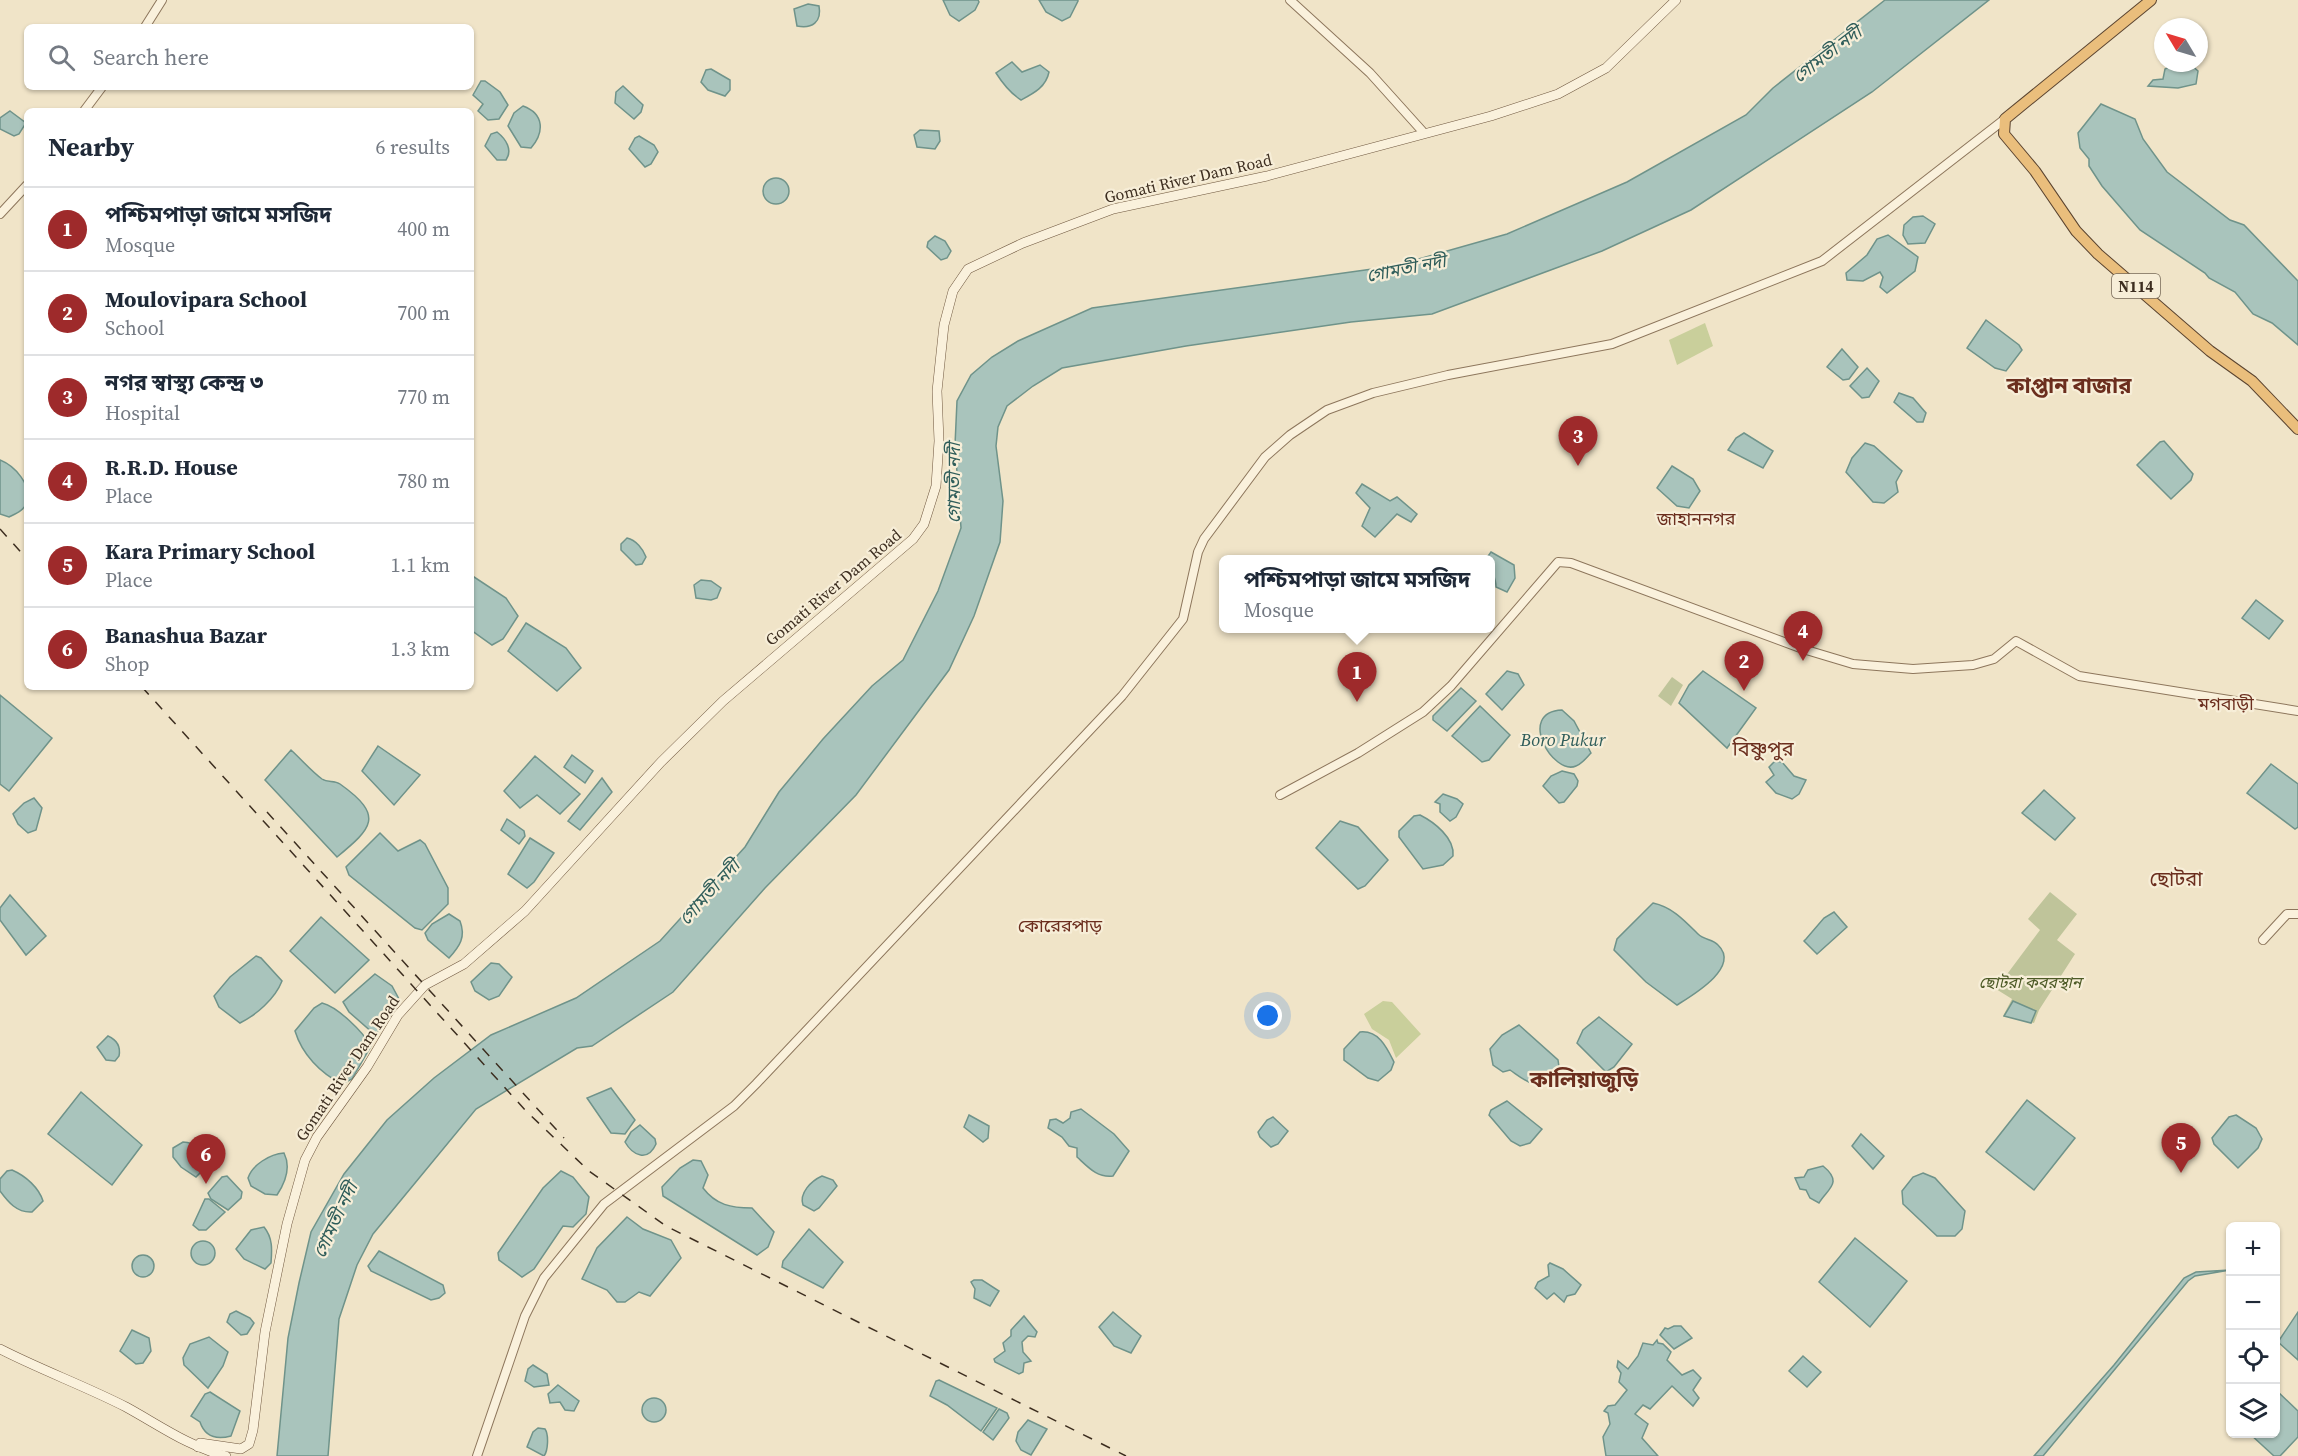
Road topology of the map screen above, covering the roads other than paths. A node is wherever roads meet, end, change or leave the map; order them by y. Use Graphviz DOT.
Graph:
graph roads {
  1 [pos="162,0"];
  2 [pos="1290,0"];
  3 [pos="1676,0"];
  4 [pos="2151,0"];
  5 [pos="147,24"];
  6 [pos="100,90"];
  7 [pos="86,108"];
  8 [pos="2005,119"];
  9 [pos="1424,133"];
  10 [pos="24,188"];
  11 [pos="0,214"];
  12 [pos="2298,429"];
  13 [pos="2298,711"];
  14 [pos="1280,795"];
  15 [pos="2298,914"];
  16 [pos="2263,940"];
  17 [pos="0,1349"];
  18 [pos="198,1447"];
  19 [pos="214,1456"];
  20 [pos="226,1456"];
  21 [pos="477,1456"];
  1 -- 5 [label="street"];
  2 -- 9 [label="street"];
  3 -- 9 [label="main road, Gomati River Dam Road"];
  4 -- 8 [label="highway"];
  6 -- 7 [label="street"];
  8 -- 12 [label="highway, N114"];
  8 -- 21 [label="street"];
  9 -- 18 [label="main road, Gomati River Dam Road"];
  10 -- 11 [label="street"];
  13 -- 14 [label="street"];
  15 -- 16 [label="street"];
  17 -- 18 [label="main road"];
  18 -- 19 [label="street"];
  18 -- 20 [label="main road"];
}
